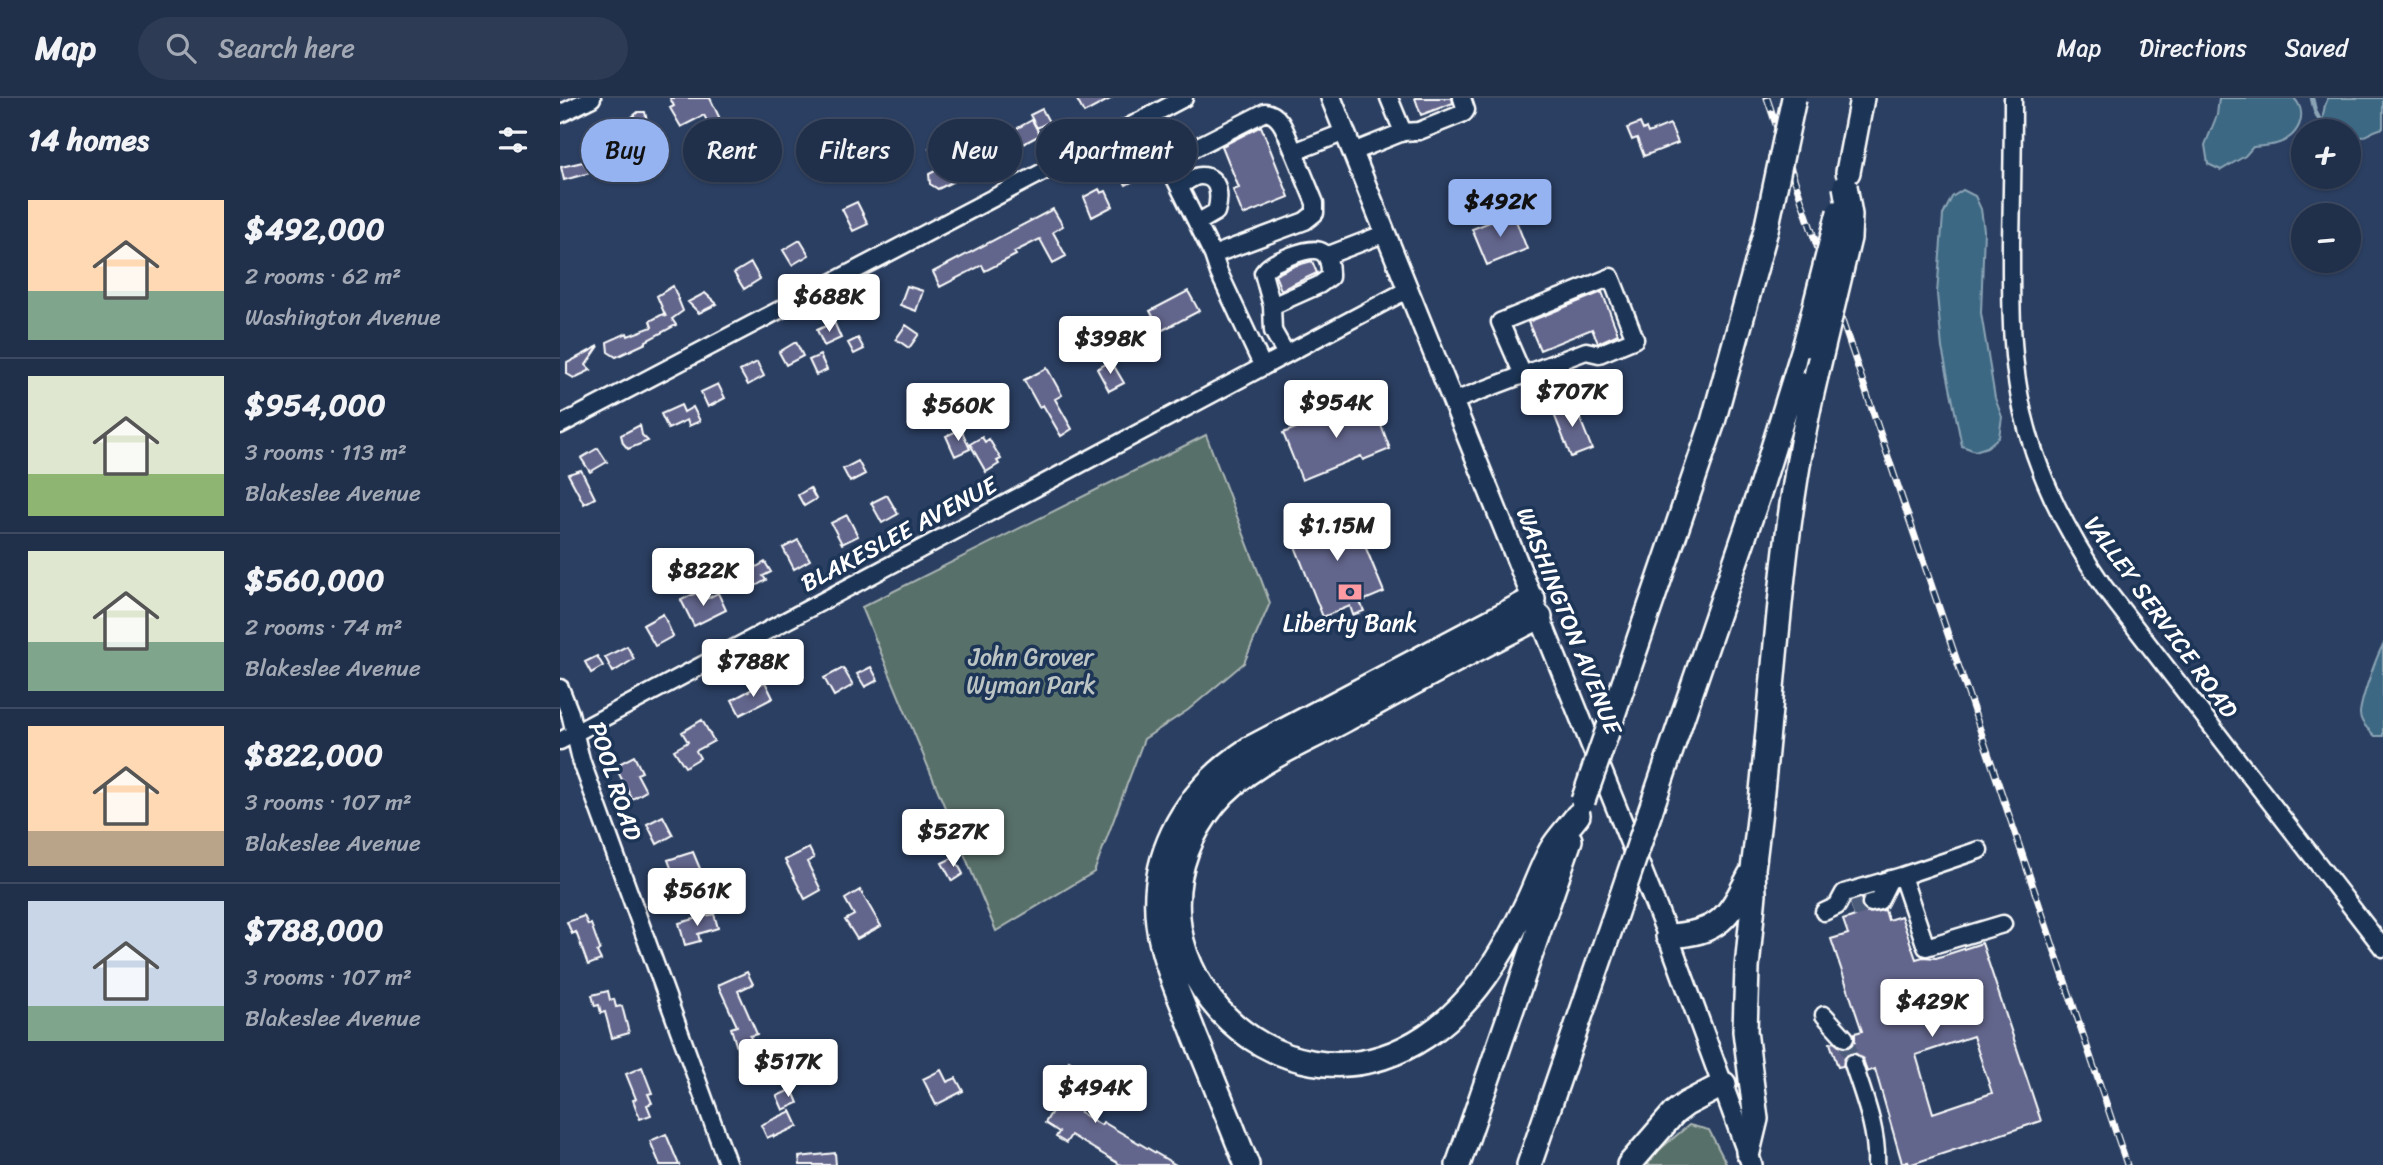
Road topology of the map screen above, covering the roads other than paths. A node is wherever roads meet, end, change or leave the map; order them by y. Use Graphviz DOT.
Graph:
graph roads {
  1 [pos="592,98"];
  2 [pos="1184,98"];
  3 [pos="1331,98"];
  4 [pos="1389,98"];
  5 [pos="1462,98"];
  6 [pos="1794,98"];
  7 [pos="1863,98"];
  8 [pos="2013,98"];
  9 [pos="560,114"];
  10 [pos="1146,118"];
  11 [pos="1345,132"];
  12 [pos="1403,132"];
  13 [pos="1197,147"];
  14 [pos="1294,152"];
  15 [pos="1353,152"];
  16 [pos="1847,179"];
  17 [pos="1177,182"];
  18 [pos="1179,186"];
  19 [pos="1197,223"];
  20 [pos="1386,233"];
  21 [pos="1213,255"];
  22 [pos="1326,256"];
  23 [pos="1409,289"];
  24 [pos="1272,306"];
  25 [pos="1286,354"];
  26 [pos="1263,367"];
  27 [pos="1523,375"];
  28 [pos="1454,401"];
  29 [pos="560,425"];
  30 [pos="1537,608"];
  31 [pos="560,688"];
  32 [pos="567,737"];
  33 [pos="1581,808"];
  34 [pos="1979,850"];
  35 [pos="1753,870"];
  36 [pos="1896,877"];
  37 [pos="1871,904"];
  38 [pos="1838,909"];
  39 [pos="2003,924"];
  40 [pos="1668,936"];
  41 [pos="2383,948"];
  42 [pos="1824,1015"];
  43 [pos="1845,1038"];
  44 [pos="1853,1063"];
  45 [pos="1724,1084"];
  46 [pos="1750,1159"];
  47 [pos="728,1165"];
  48 [pos="1247,1165"];
  49 [pos="1458,1165"];
  50 [pos="1529,1165"];
  51 [pos="1629,1165"];
  52 [pos="1876,1165"];
  1 -- 9 [label="street"];
  2 -- 10 [label="street"];
  3 -- 11 [label="main road, WASHINGTON AVENUE"];
  4 -- 12 [label="street"];
  5 -- 12 [label="street"];
  6 -- 33 [label="highway, bridge"];
  7 -- 16 [label="highway"];
  8 -- 41 [label="street, VALLEY SERVICE ROAD"];
  10 -- 29 [label="street"];
  11 -- 14 [label="street"];
  11 -- 15 [label="main road, WASHINGTON AVENUE"];
  12 -- 15 [label="street"];
  13 -- 14 [label="street"];
  14 -- 21 [label="street"];
  15 -- 20 [label="main road, WASHINGTON AVENUE"];
  16 -- 35 [label="highway, bridge"];
  16 -- 50 [label="highway, bridge"];
  17 -- 18 [label="street"];
  18 -- 19 [label="street"];
  18 -- 19 [label="street"];
  19 -- 21 [label="street"];
  20 -- 22 [label="street"];
  20 -- 23 [label="main road, WASHINGTON AVENUE"];
  21 -- 26 [label="street"];
  22 -- 24 [label="street"];
  22 -- 24 [label="street"];
  23 -- 25 [label="street, BLAKESLEE AVENUE"];
  23 -- 28 [label="main road, WASHINGTON AVENUE"];
  24 -- 25 [label="street"];
  25 -- 26 [label="street, BLAKESLEE AVENUE"];
  26 -- 32 [label="street, BLAKESLEE AVENUE"];
  27 -- 27 [label="street"];
  27 -- 28 [label="street"];
  28 -- 30 [label="main road, WASHINGTON AVENUE"];
  30 -- 33 [label="highway"];
  30 -- 40 [label="main road, WASHINGTON AVENUE"];
  30 -- 48 [label="highway"];
  31 -- 32 [label="street, POOL ROAD"];
  32 -- 47 [label="street, POOL ROAD"];
  33 -- 49 [label="highway"];
  34 -- 36 [label="street"];
  35 -- 40 [label="highway"];
  35 -- 46 [label="highway"];
  36 -- 37 [label="street"];
  36 -- 38 [label="street"];
  36 -- 39 [label="street"];
  40 -- 45 [label="main road, WASHINGTON AVENUE"];
  42 -- 43 [label="street"];
  44 -- 52 [label="street"];
  45 -- 46 [label="main road, WASHINGTON AVENUE"];
  45 -- 51 [label="highway"];
}
